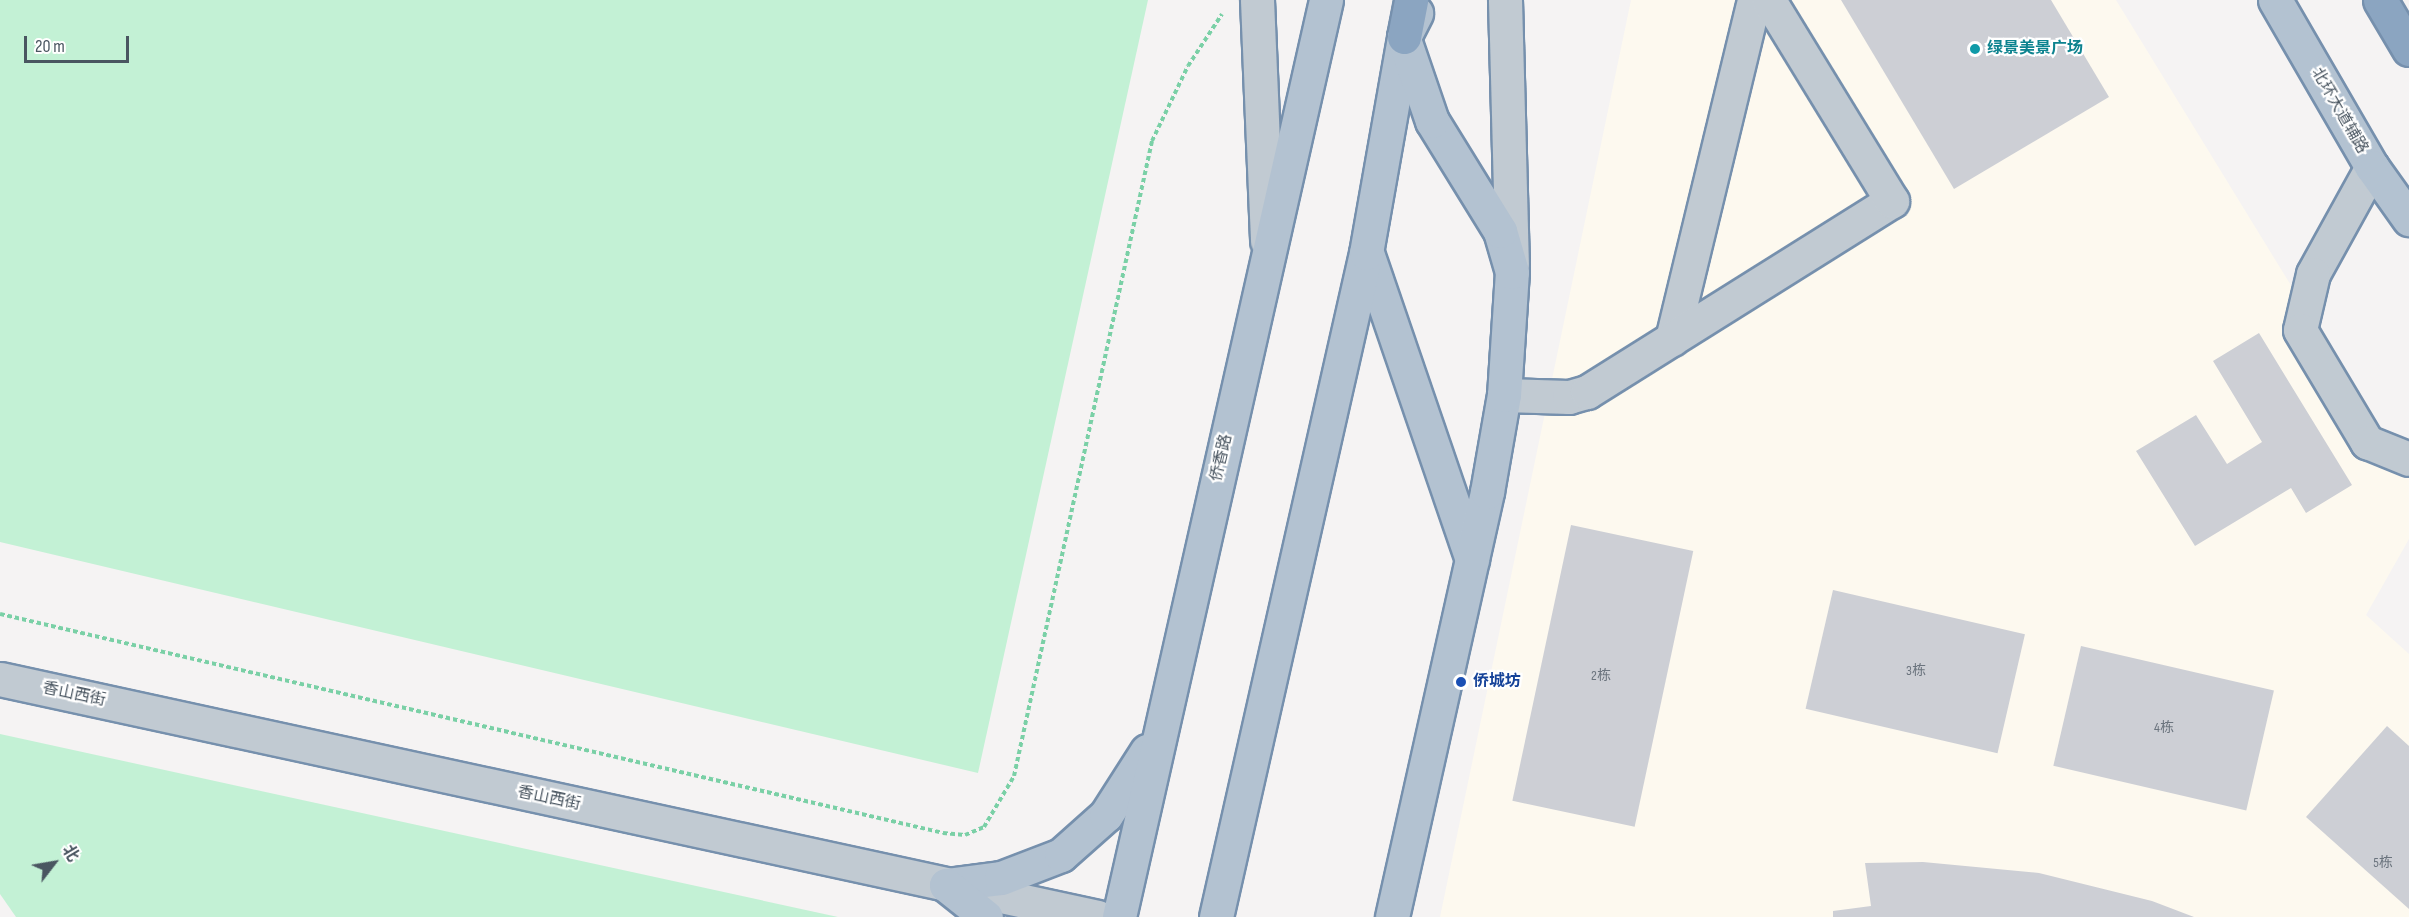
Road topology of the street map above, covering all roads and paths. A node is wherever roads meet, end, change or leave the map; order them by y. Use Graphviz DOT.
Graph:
graph roads {
  1 [pos="1257,0"];
  2 [pos="1326,0"];
  3 [pos="1411,0"];
  4 [pos="1422,0"];
  5 [pos="1505,0"];
  6 [pos="1754,0"];
  7 [pos="1769,0"];
  8 [pos="2275,0"];
  9 [pos="2380,0"];
  10 [pos="1225,9"];
  11 [pos="1404,37"];
  12 [pos="2409,49"];
  13 [pos="2372,167"];
  14 [pos="2409,219"];
  15 [pos="1366,253"];
  16 [pos="1268,255"];
  17 [pos="1512,272"];
  18 [pos="1672,339"];
  19 [pos="1504,395"];
  20 [pos="2409,459"];
  21 [pos="1473,561"];
  22 [pos="0,614"];
  23 [pos="0,679"];
  24 [pos="1164,717"];
  25 [pos="946,885"];
  26 [pos="967,917"];
  27 [pos="986,917"];
  28 [pos="1098,917"];
  29 [pos="1119,917"];
  30 [pos="1216,917"];
  31 [pos="1392,917"];
  1 -- 16 [label="street"];
  2 -- 16 [label="main road, 侨香路"];
  3 -- 11 [label="highway"];
  4 -- 11 [label="main road"];
  5 -- 17 [label="street"];
  6 -- 18 [label="street"];
  7 -- 18 [label="street"];
  8 -- 13 [label="main road, 北环大道辅路"];
  9 -- 12 [label="highway"];
  10 -- 22 [label="path"];
  11 -- 15 [label="main road"];
  11 -- 17 [label="main road"];
  13 -- 14 [label="main road, 北环大道辅路"];
  13 -- 20 [label="street"];
  15 -- 21 [label="main road"];
  15 -- 30 [label="main road"];
  16 -- 24 [label="main road, 侨香路"];
  17 -- 19 [label="main road"];
  18 -- 19 [label="street"];
  19 -- 21 [label="main road"];
  21 -- 31 [label="main road"];
  23 -- 25 [label="street, 香山西街"];
  24 -- 25 [label="main road"];
  24 -- 29 [label="main road, 侨香路"];
  25 -- 26 [label="main road"];
  25 -- 27 [label="main road"];
  25 -- 28 [label="street, 香山西街"];
}
